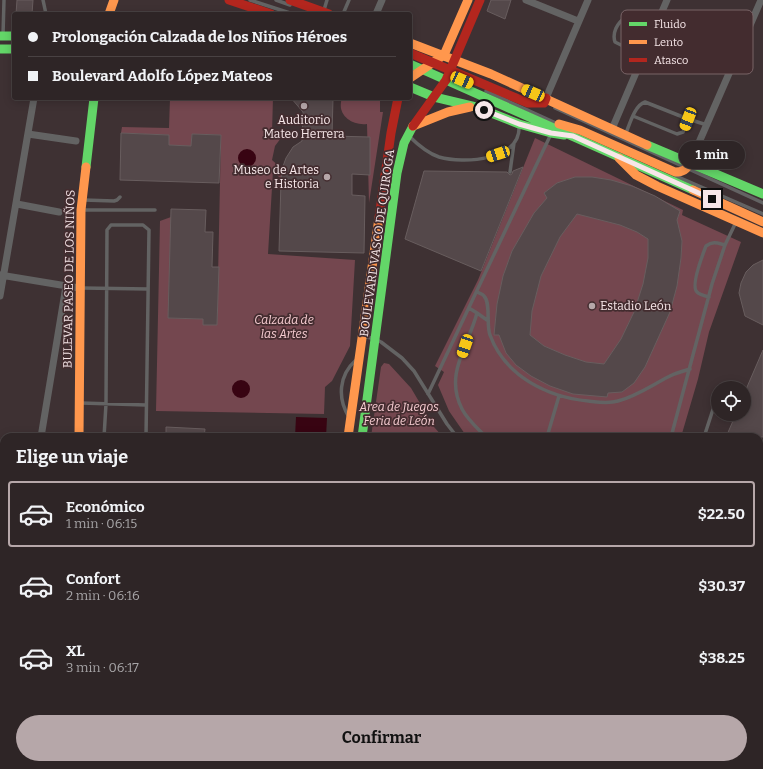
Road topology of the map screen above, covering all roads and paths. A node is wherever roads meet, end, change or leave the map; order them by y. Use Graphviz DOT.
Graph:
graph roads {
  1 [pos="4,0"];
  2 [pos="43,0"];
  3 [pos="114,0"];
  4 [pos="229,0"];
  5 [pos="250,0"];
  6 [pos="276,0"];
  7 [pos="290,0"];
  8 [pos="327,0"];
  9 [pos="349,0"];
  10 [pos="382,0"];
  11 [pos="468,0"];
  12 [pos="480,0"];
  13 [pos="526,0"];
  14 [pos="588,0"];
  15 [pos="667,0"];
  16 [pos="761,0"];
  17 [pos="301,2"];
  18 [pos="535,2"];
  19 [pos="663,10"];
  20 [pos="46,12"];
  21 [pos="110,12"];
  22 [pos="265,12"];
  23 [pos="287,12"];
  24 [pos="319,12"];
  25 [pos="321,12"];
  26 [pos="323,12"];
  27 [pos="343,12"];
  28 [pos="377,12"];
  29 [pos="753,19"];
  30 [pos="578,22"];
  31 [pos="621,23"];
  32 [pos="1,36"];
  33 [pos="12,36"];
  34 [pos="621,44"];
  35 [pos="412,45"];
  36 [pos="412,48"];
  37 [pos="0,49"];
  38 [pos="12,49"];
  39 [pos="412,53"];
  40 [pos="412,54"];
  41 [pos="428,54"];
  42 [pos="412,57"];
  43 [pos="433,62"];
  44 [pos="412,64"];
  45 [pos="451,69"];
  46 [pos="474,72"];
  47 [pos="635,74"];
  48 [pos="729,74"];
  49 [pos="412,77"];
  50 [pos="463,81"];
  51 [pos="412,88"];
  52 [pos="484,90"];
  53 [pos="523,94"];
  54 [pos="434,97"];
  55 [pos="34,100"];
  56 [pos="94,100"];
  57 [pos="398,100"];
  58 [pos="545,101"];
  59 [pos="476,107"];
  60 [pos="633,116"];
  61 [pos="531,119"];
  62 [pos="688,119"];
  63 [pos="556,123"];
  64 [pos="519,124"];
  65 [pos="707,125"];
  66 [pos="612,129"];
  67 [pos="411,130"];
  68 [pos="551,133"];
  69 [pos="28,134"];
  70 [pos="625,135"];
  71 [pos="573,136"];
  72 [pos="76,141"];
  73 [pos="514,143"];
  74 [pos="618,157"];
  75 [pos="689,166"];
  76 [pos="510,172"];
  77 [pos="763,194"];
  78 [pos="120,197"];
  79 [pos="81,200"];
  80 [pos="763,203"];
  81 [pos="17,204"];
  82 [pos="80,210"];
  83 [pos="155,210"];
  84 [pos="59,212"];
  85 [pos="763,214"];
  86 [pos="736,221"];
  87 [pos="763,222"];
  88 [pos="763,233"];
  89 [pos="725,245"];
  90 [pos="2,276"];
  91 [pos="66,286"];
  92 [pos="79,288"];
  93 [pos="107,289"];
  94 [pos="148,289"];
  95 [pos="477,292"];
  96 [pos="0,296"];
  97 [pos="709,297"];
  98 [pos="469,308"];
  99 [pos="477,313"];
  100 [pos="487,320"];
  101 [pos="362,336"];
  102 [pos="375,339"];
  103 [pos="359,356"];
  104 [pos="690,369"];
  105 [pos="428,394"];
  106 [pos="559,396"];
  107 [pos="80,403"];
  108 [pos="106,404"];
  109 [pos="146,405"];
  110 [pos="711,416"];
  111 [pos="351,420"];
  112 [pos="42,433"];
  113 [pos="79,433"];
  114 [pos="104,433"];
  115 [pos="146,433"];
  116 [pos="349,433"];
  117 [pos="363,433"];
  118 [pos="454,433"];
  119 [pos="482,433"];
  120 [pos="548,433"];
  121 [pos="672,433"];
  122 [pos="705,433"];
  1 -- 32 [label="lane"];
  2 -- 20 [label="lane"];
  3 -- 21 [label="street"];
  4 -- 22 [label="street"];
  5 -- 23 [label="lane"];
  6 -- 24 [label="lane"];
  7 -- 17 [label="street"];
  8 -- 26 [label="lane"];
  9 -- 27 [label="lane"];
  10 -- 28 [label="street"];
  11 -- 43 [label="street"];
  12 -- 45 [label="street, BOULEVARD VASCO DE QUIROGA"];
  13 -- 18 [label="street"];
  14 -- 30 [label="street"];
  15 -- 19 [label="street"];
  16 -- 29 [label="street"];
  17 -- 25 [label="street"];
  18 -- 30 [label="street"];
  30 -- 58 [label="street"];
  31 -- 34 [label="lane"];
  32 -- 33 [label="street"];
  35 -- 43 [label="street"];
  36 -- 41 [label="lane"];
  37 -- 38 [label="street"];
  39 -- 41 [label="street"];
  40 -- 43 [label="street"];
  41 -- 43 [label="street"];
  42 -- 43 [label="lane"];
  43 -- 44 [label="street"];
  43 -- 45 [label="street"];
  43 -- 45 [label="street"];
  43 -- 45 [label="street"];
  43 -- 49 [label="street"];
  45 -- 46 [label="lane"];
  45 -- 50 [label="lane"];
  45 -- 54 [label="street, BOULEVARD VASCO DE QUIROGA"];
  45 -- 58 [label="street"];
  45 -- 61 [label="street"];
  47 -- 66 [label="street"];
  48 -- 65 [label="street"];
  51 -- 54 [label="street"];
  52 -- 63 [label="lane"];
  53 -- 58 [label="lane"];
  54 -- 59 [label="street"];
  54 -- 67 [label="street, BOULEVARD VASCO DE QUIROGA"];
  55 -- 69 [label="street"];
  56 -- 79 [label="street, BULEVAR PASEO DE LOS NIÑOS"];
  57 -- 101 [label="street, BOULEVARD VASCO DE QUIROGA"];
  58 -- 66 [label="street"];
  58 -- 75 [label="lane"];
  59 -- 64 [label="street"];
  59 -- 67 [label="street"];
  60 -- 62 [label="lane"];
  60 -- 62 [label="lane"];
  60 -- 70 [label="lane"];
  61 -- 63 [label="street"];
  61 -- 71 [label="street"];
  62 -- 65 [label="lane"];
  63 -- 75 [label="street"];
  63 -- 85 [label="lane"];
  64 -- 68 [label="street"];
  64 -- 73 [label="lane"];
  65 -- 75 [label="street"];
  66 -- 70 [label="street"];
  67 -- 73 [label="lane"];
  67 -- 102 [label="street, BOULEVARD VASCO DE QUIROGA"];
  68 -- 71 [label="street"];
  68 -- 95 [label="lane"];
  69 -- 72 [label="street"];
  69 -- 81 [label="street"];
  70 -- 75 [label="street"];
  71 -- 74 [label="street"];
  73 -- 76 [label="lane"];
  74 -- 86 [label="street"];
  74 -- 87 [label="street"];
  75 -- 77 [label="street"];
  75 -- 80 [label="lane"];
  78 -- 79 [label="lane"];
  79 -- 82 [label="street, BULEVAR PASEO DE LOS NIÑOS"];
  81 -- 84 [label="street"];
  81 -- 90 [label="street"];
  82 -- 83 [label="lane"];
  82 -- 92 [label="street, BULEVAR PASEO DE LOS NIÑOS"];
  86 -- 88 [label="street"];
  86 -- 89 [label="lane"];
  89 -- 97 [label="lane"];
  89 -- 97 [label="lane"];
  90 -- 91 [label="street"];
  90 -- 96 [label="street"];
  91 -- 92 [label="street"];
  91 -- 112 [label="street"];
  92 -- 93 [label="lane"];
  92 -- 107 [label="street, BULEVAR PASEO DE LOS NIÑOS"];
  93 -- 94 [label="lane"];
  93 -- 94 [label="lane"];
  93 -- 108 [label="lane"];
  94 -- 109 [label="lane"];
  95 -- 98 [label="lane"];
  95 -- 100 [label="lane"];
  97 -- 104 [label="lane"];
  98 -- 99 [label="lane"];
  98 -- 105 [label="lane"];
  99 -- 100 [label="lane"];
  99 -- 119 [label="lane"];
  100 -- 106 [label="lane"];
  101 -- 102 [label="lane"];
  101 -- 103 [label="street, BOULEVARD VASCO DE QUIROGA"];
  102 -- 105 [label="lane"];
  102 -- 117 [label="street, BOULEVARD VASCO DE QUIROGA"];
  103 -- 111 [label="street, BOULEVARD VASCO DE QUIROGA"];
  103 -- 111 [label="lane"];
  104 -- 106 [label="lane"];
  104 -- 121 [label="lane"];
  105 -- 118 [label="lane"];
  106 -- 120 [label="lane"];
  107 -- 108 [label="lane"];
  107 -- 113 [label="street, BULEVAR PASEO DE LOS NIÑOS"];
  108 -- 109 [label="lane"];
  108 -- 114 [label="lane"];
  109 -- 115 [label="lane"];
  110 -- 122 [label="lane"];
  111 -- 116 [label="street, BOULEVARD VASCO DE QUIROGA"];
}
